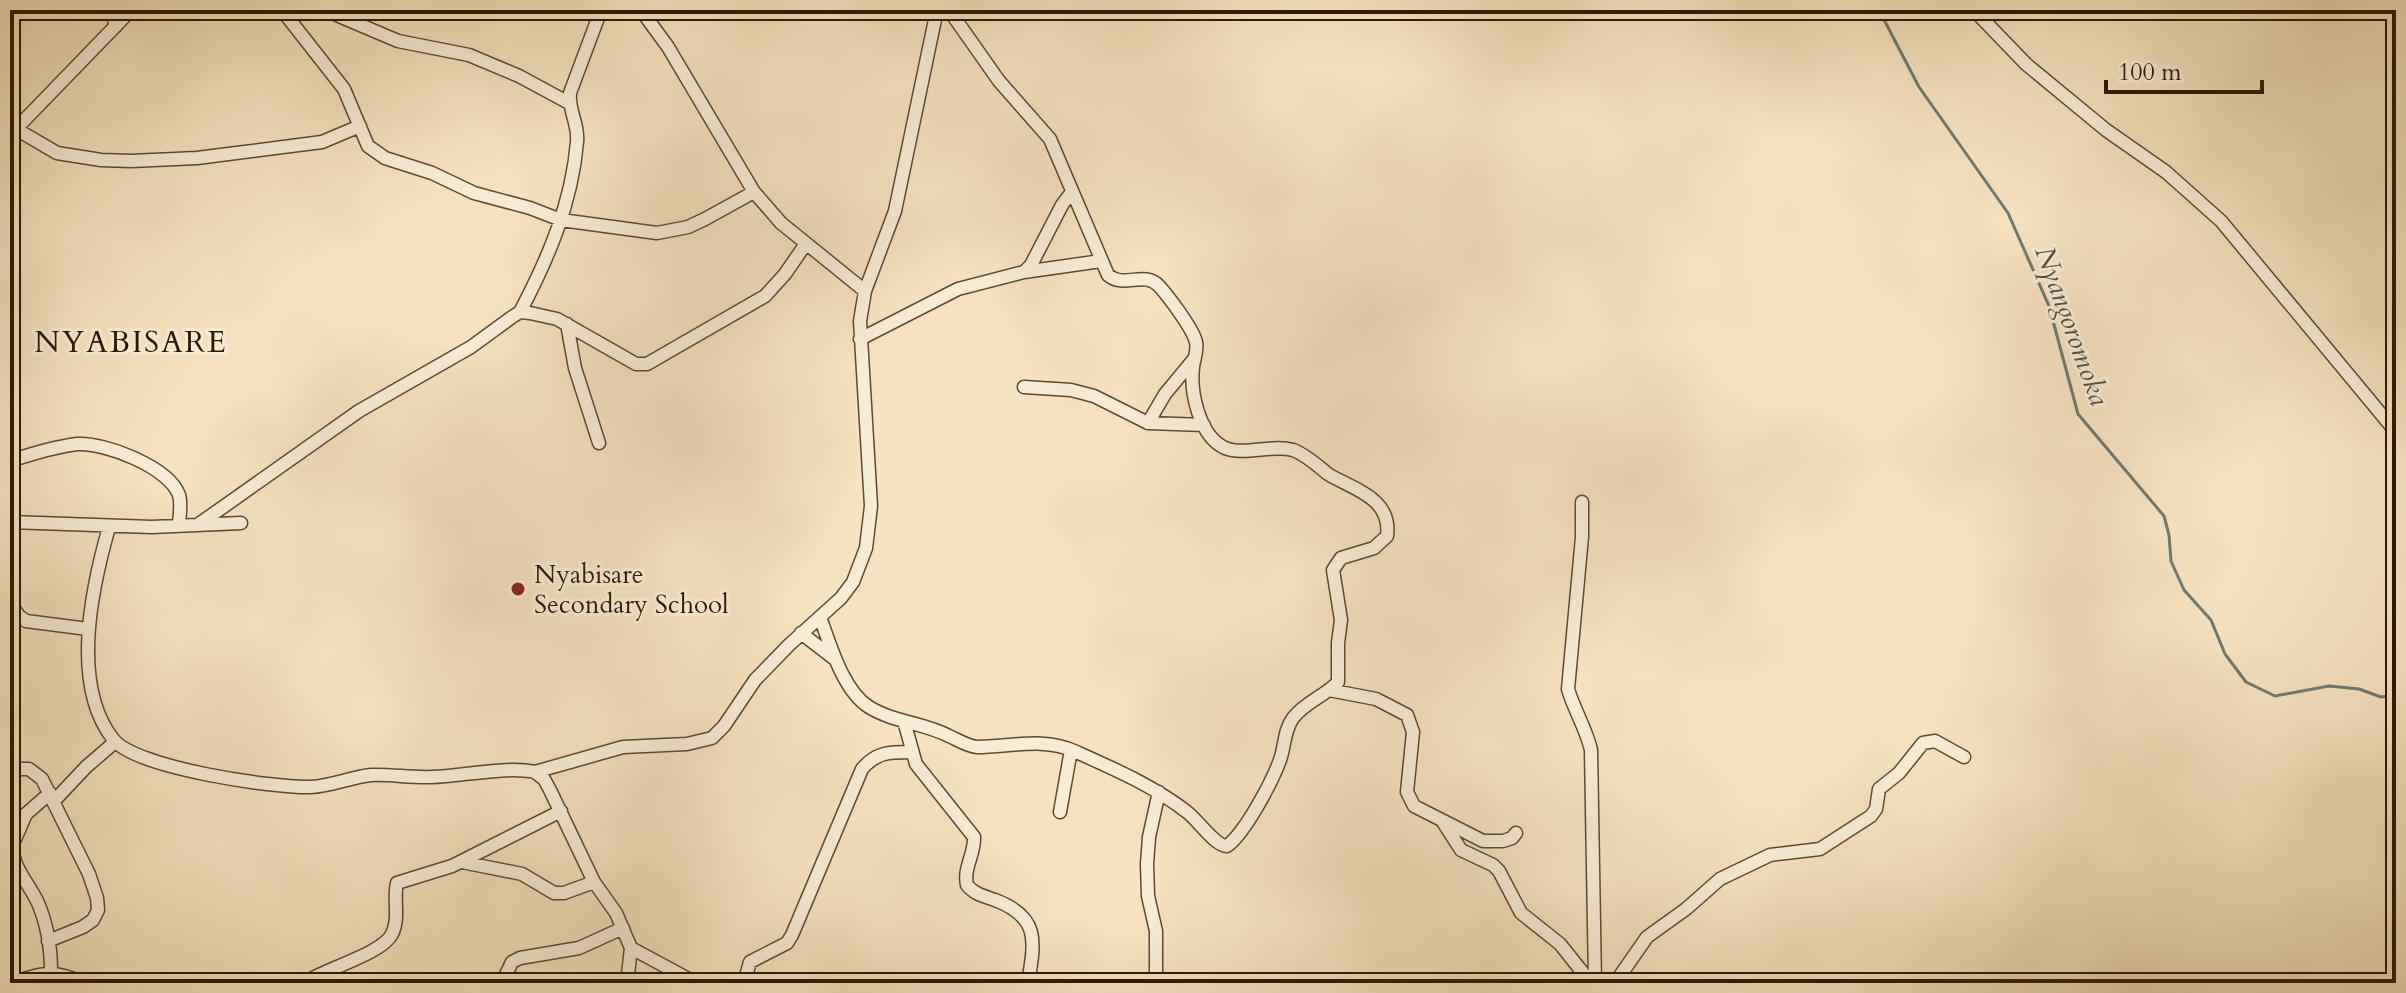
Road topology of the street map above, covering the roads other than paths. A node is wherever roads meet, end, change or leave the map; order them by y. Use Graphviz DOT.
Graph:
graph roads {
  1 [pos="111,10"];
  2 [pos="131,10"];
  3 [pos="282,10"];
  4 [pos="325,10"];
  5 [pos="601,10"];
  6 [pos="641,10"];
  7 [pos="937,10"];
  8 [pos="949,10"];
  9 [pos="1974,10"];
  10 [pos="116,26"];
  11 [pos="569,103"];
  12 [pos="360,126"];
  13 [pos="13,132"];
  14 [pos="754,192"];
  15 [pos="1071,193"];
  16 [pos="561,220"];
  17 [pos="805,245"];
  18 [pos="1101,261"];
  19 [pos="1024,272"];
  20 [pos="865,291"];
  21 [pos="520,312"];
  22 [pos="567,324"];
  23 [pos="860,339"];
  24 [pos="1194,359"];
  25 [pos="1024,387"];
  26 [pos="1148,423"];
  27 [pos="1204,425"];
  28 [pos="2396,432"];
  29 [pos="599,443"];
  30 [pos="14,457"];
  31 [pos="1582,502"];
  32 [pos="10,522"];
  33 [pos="241,523"];
  34 [pos="199,524"];
  35 [pos="179,526"];
  36 [pos="109,527"];
  37 [pos="10,603"];
  38 [pos="820,617"];
  39 [pos="88,629"];
  40 [pos="801,633"];
  41 [pos="836,660"];
  42 [pos="1329,690"];
  43 [pos="904,721"];
  44 [pos="115,742"];
  45 [pos="1071,750"];
  46 [pos="911,752"];
  47 [pos="1964,757"];
  48 [pos="10,769"];
  49 [pos="535,772"];
  50 [pos="1159,792"];
  51 [pos="52,797"];
  52 [pos="561,811"];
  53 [pos="1060,812"];
  54 [pos="1443,821"];
  55 [pos="1516,833"];
  56 [pos="461,862"];
  57 [pos="594,882"];
  58 [pos="623,928"];
  59 [pos="48,941"];
  60 [pos="631,948"];
  61 [pos="51,972"];
  62 [pos="12,983"];
  63 [pos="83,983"];
  64 [pos="304,983"];
  65 [pos="502,983"];
  66 [pos="627,983"];
  67 [pos="696,983"];
  68 [pos="744,983"];
  69 [pos="1028,983"];
  70 [pos="1156,983"];
  71 [pos="1593,983"];
  72 [pos="1615,983"];
  1 -- 10 [label="street"];
  2 -- 10 [label="street"];
  3 -- 12 [label="street"];
  4 -- 11 [label="street"];
  5 -- 11 [label="street"];
  6 -- 14 [label="street"];
  7 -- 20 [label="street"];
  8 -- 15 [label="street"];
  9 -- 28 [label="street"];
  10 -- 13 [label="street"];
  11 -- 16 [label="street"];
  12 -- 13 [label="street"];
  12 -- 16 [label="street"];
  14 -- 16 [label="street"];
  14 -- 17 [label="street"];
  15 -- 18 [label="street"];
  15 -- 19 [label="street"];
  16 -- 21 [label="street"];
  17 -- 20 [label="street"];
  17 -- 22 [label="street"];
  18 -- 19 [label="street"];
  18 -- 24 [label="street"];
  19 -- 23 [label="street"];
  20 -- 23 [label="street"];
  21 -- 22 [label="street"];
  21 -- 34 [label="street"];
  22 -- 29 [label="street"];
  23 -- 38 [label="street"];
  24 -- 26 [label="street"];
  24 -- 27 [label="street"];
  25 -- 26 [label="street"];
  26 -- 27 [label="street"];
  27 -- 42 [label="street"];
  30 -- 35 [label="street"];
  31 -- 71 [label="street"];
  32 -- 36 [label="street"];
  33 -- 34 [label="street"];
  34 -- 35 [label="street"];
  35 -- 36 [label="street"];
  36 -- 39 [label="street"];
  37 -- 39 [label="street"];
  38 -- 40 [label="street"];
  38 -- 41 [label="street"];
  39 -- 44 [label="street"];
  40 -- 41 [label="street"];
  40 -- 49 [label="street"];
  41 -- 43 [label="street"];
  42 -- 50 [label="street"];
  42 -- 54 [label="street"];
  43 -- 45 [label="street"];
  43 -- 46 [label="street"];
  44 -- 49 [label="street"];
  44 -- 51 [label="street"];
  45 -- 50 [label="street"];
  45 -- 53 [label="street"];
  46 -- 68 [label="street"];
  46 -- 69 [label="street"];
  47 -- 72 [label="street"];
  48 -- 51 [label="street"];
  49 -- 52 [label="street"];
  50 -- 70 [label="street"];
  51 -- 59 [label="street"];
  51 -- 59 [label="street"];
  52 -- 56 [label="street"];
  52 -- 57 [label="street"];
  54 -- 55 [label="street"];
  54 -- 71 [label="street"];
  56 -- 57 [label="street"];
  56 -- 64 [label="street"];
  57 -- 58 [label="street"];
  58 -- 60 [label="street"];
  58 -- 65 [label="street"];
  59 -- 61 [label="street"];
  60 -- 66 [label="street"];
  60 -- 67 [label="street"];
  61 -- 62 [label="street"];
  61 -- 63 [label="street"];
}
